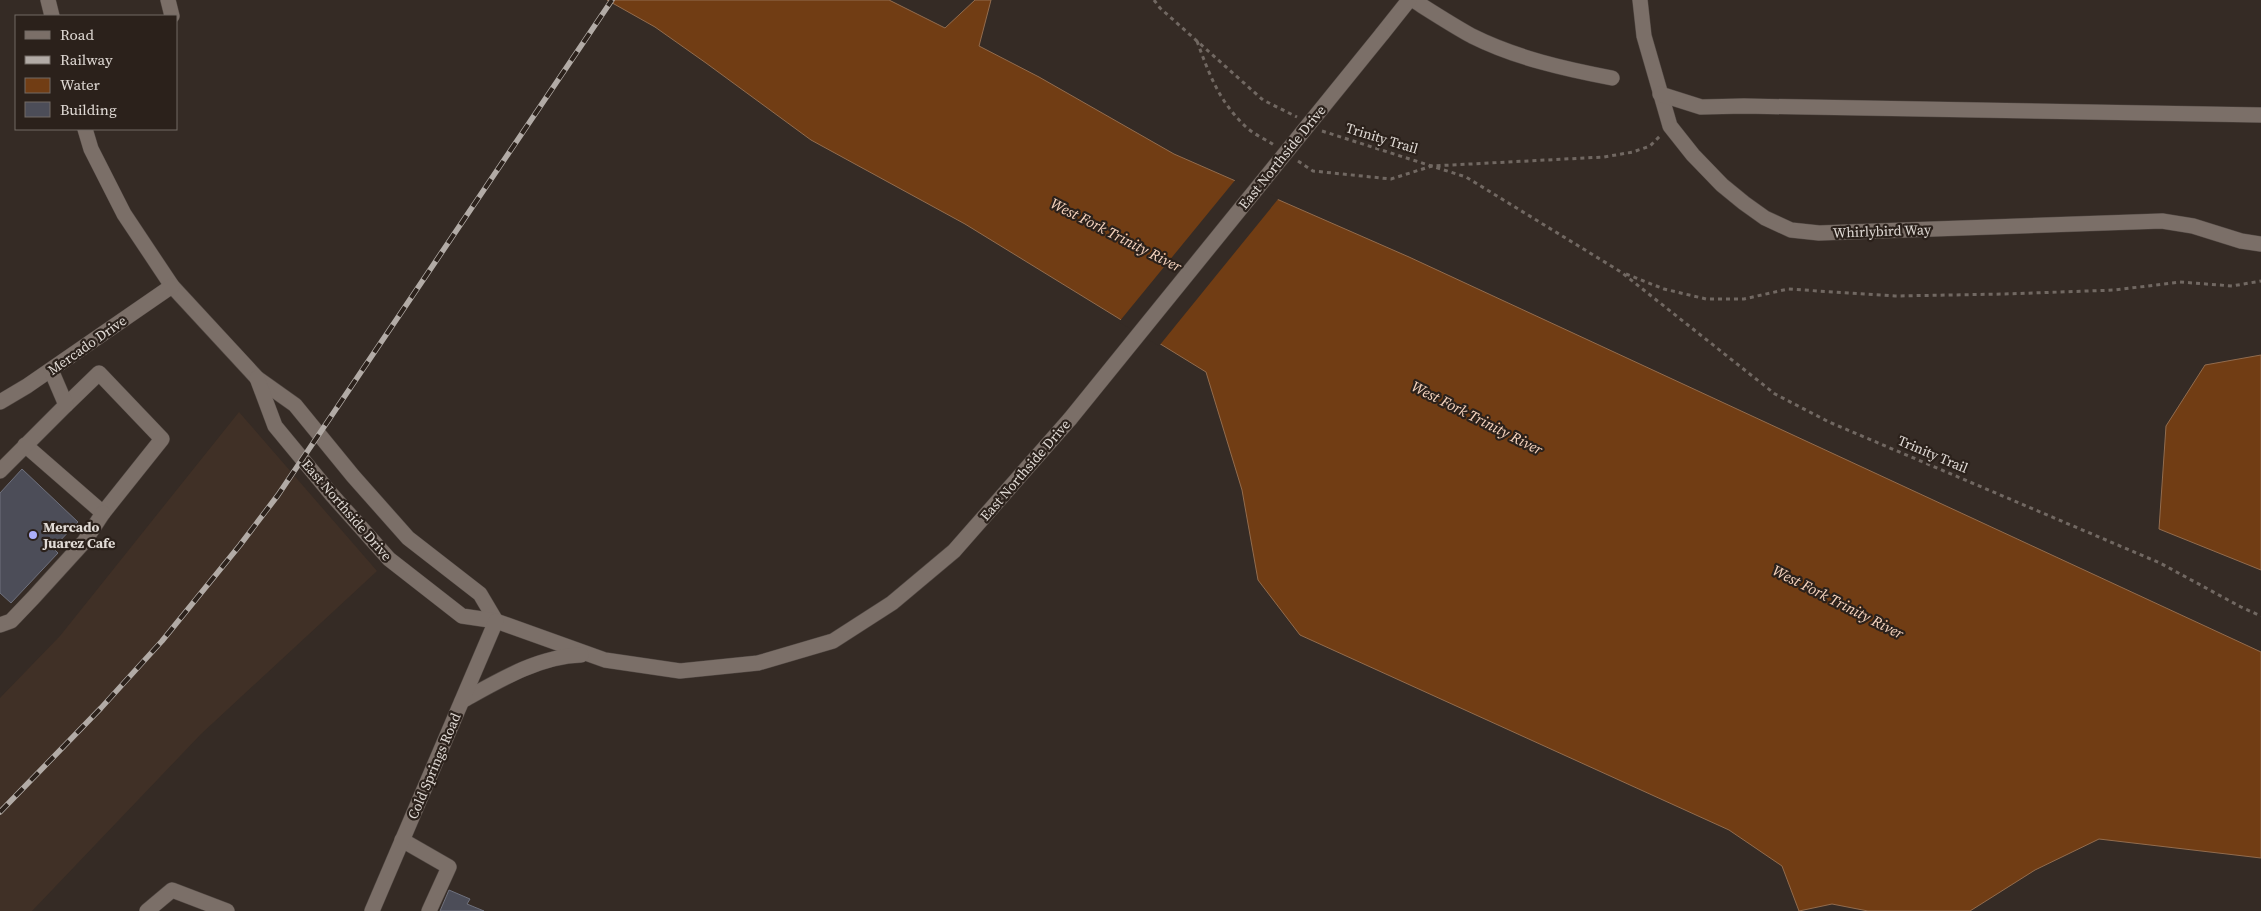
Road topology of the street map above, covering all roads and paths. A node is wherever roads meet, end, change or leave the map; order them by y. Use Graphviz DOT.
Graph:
graph roads {
  1 [pos="48,0"];
  2 [pos="168,0"];
  3 [pos="1154,0"];
  4 [pos="1409,0"];
  5 [pos="1412,0"];
  6 [pos="1640,0"];
  7 [pos="52,15"];
  8 [pos="172,15"];
  9 [pos="1197,41"];
  10 [pos="1612,78"];
  11 [pos="1660,94"];
  12 [pos="2261,115"];
  13 [pos="1303,121"];
  14 [pos="1670,126"];
  15 [pos="1320,129"];
  16 [pos="85,130"];
  17 [pos="1276,147"];
  18 [pos="1291,156"];
  19 [pos="1432,166"];
  20 [pos="2261,244"];
  21 [pos="1621,272"];
  22 [pos="2261,281"];
  23 [pos="172,286"];
  24 [pos="51,370"];
  25 [pos="257,378"];
  26 [pos="0,402"];
  27 [pos="66,405"];
  28 [pos="25,446"];
  29 [pos="0,471"];
  30 [pos="103,513"];
  31 [pos="2261,616"];
  32 [pos="496,621"];
  33 [pos="0,625"];
  34 [pos="585,655"];
  35 [pos="462,701"];
  36 [pos="402,840"];
  37 [pos="147,911"];
  38 [pos="227,911"];
  39 [pos="372,911"];
  40 [pos="429,911"];
  1 -- 7 [label="street"];
  2 -- 8 [label="street"];
  3 -- 9 [label="path"];
  4 -- 34 [label="street, East Northside Drive, bridge"];
  5 -- 10 [label="street"];
  6 -- 11 [label="street, Whirlybird Way"];
  9 -- 13 [label="path"];
  9 -- 17 [label="path"];
  11 -- 12 [label="street"];
  11 -- 14 [label="street, Whirlybird Way"];
  14 -- 19 [label="path"];
  14 -- 20 [label="street, Whirlybird Way"];
  15 -- 19 [label="path, Trinity Trail"];
  16 -- 23 [label="street, East Northside Drive"];
  18 -- 19 [label="path"];
  19 -- 21 [label="path, Trinity Trail"];
  21 -- 22 [label="path, Trinity Trail"];
  21 -- 31 [label="path, Trinity Trail"];
  23 -- 24 [label="street, Mercado Drive"];
  23 -- 25 [label="street, East Northside Drive"];
  24 -- 26 [label="street, Mercado Drive"];
  24 -- 27 [label="street"];
  25 -- 32 [label="street, East Northside Drive"];
  25 -- 32 [label="street, East Northside Drive"];
  27 -- 28 [label="street"];
  27 -- 30 [label="street"];
  28 -- 29 [label="street"];
  28 -- 30 [label="street"];
  30 -- 33 [label="street"];
  32 -- 34 [label="street, East Northside Drive"];
  32 -- 35 [label="street, Cold Springs Road"];
  34 -- 35 [label="street"];
  35 -- 36 [label="street, Cold Springs Road"];
  36 -- 39 [label="street, Cold Springs Road"];
  36 -- 40 [label="street"];
  37 -- 38 [label="street"];
}
